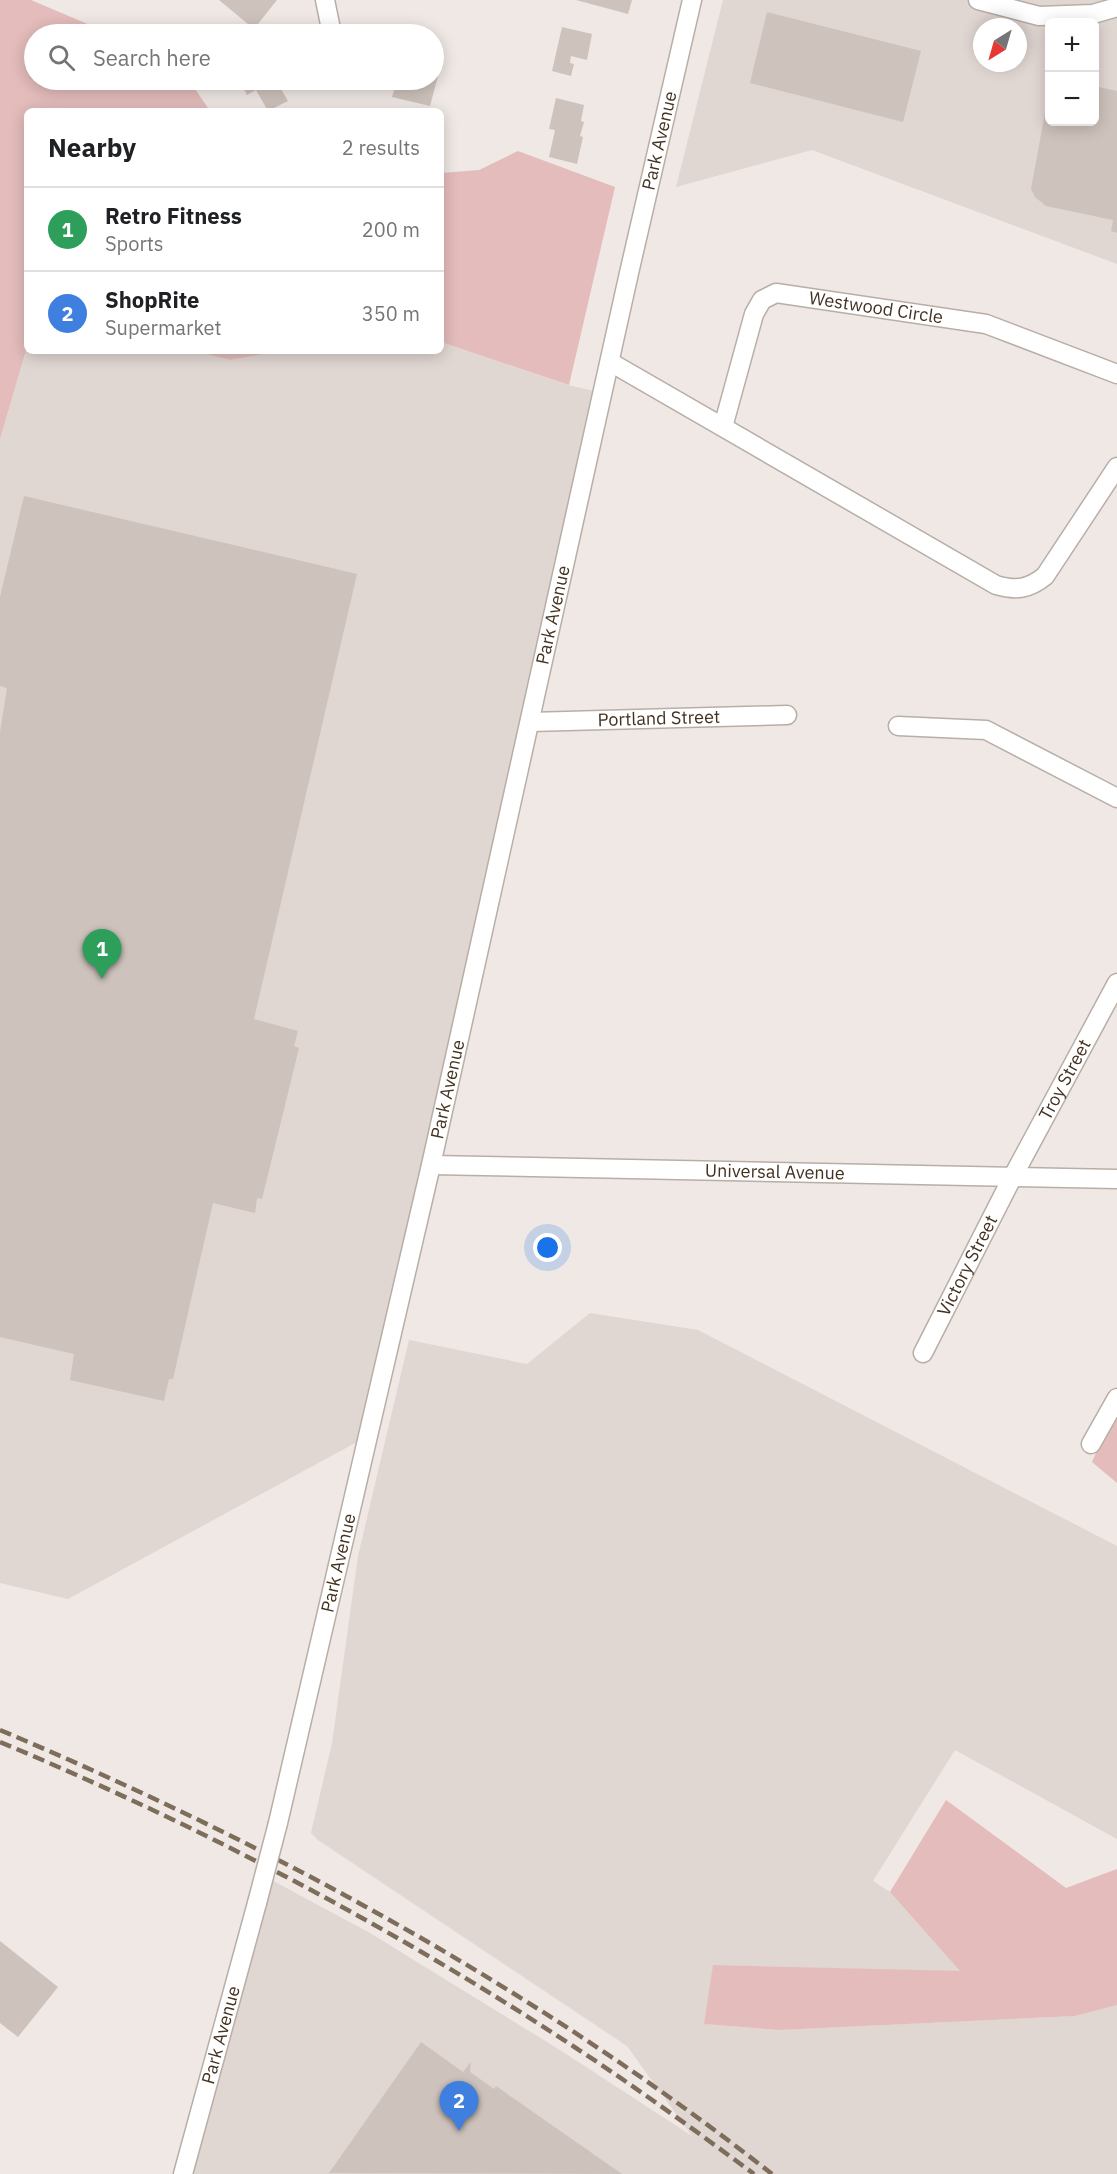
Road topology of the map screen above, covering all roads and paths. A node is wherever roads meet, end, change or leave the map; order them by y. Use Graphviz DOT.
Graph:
graph roads {
  1 [pos="325,0"];
  2 [pos="692,0"];
  3 [pos="978,0"];
  4 [pos="1117,7"];
  5 [pos="330,24"];
  6 [pos="610,362"];
  7 [pos="1117,374"];
  8 [pos="723,427"];
  9 [pos="1117,467"];
  10 [pos="787,715"];
  11 [pos="530,722"];
  12 [pos="898,726"];
  13 [pos="1117,798"];
  14 [pos="1117,983"];
  15 [pos="431,1165"];
  16 [pos="1012,1178"];
  17 [pos="1117,1179"];
  18 [pos="923,1353"];
  19 [pos="1117,1398"];
  20 [pos="1091,1444"];
  21 [pos="183,2174"];
  1 -- 5 [label="street"];
  2 -- 6 [label="street, Park Avenue"];
  3 -- 4 [label="street"];
  6 -- 8 [label="street"];
  6 -- 11 [label="street, Park Avenue"];
  7 -- 8 [label="street, Westwood Circle"];
  8 -- 9 [label="street"];
  10 -- 11 [label="street, Portland Street"];
  11 -- 15 [label="street, Park Avenue"];
  12 -- 13 [label="street"];
  14 -- 16 [label="street, Troy Street"];
  15 -- 16 [label="street, Universal Avenue"];
  15 -- 21 [label="street, Park Avenue, bridge"];
  16 -- 17 [label="street, Universal Avenue"];
  16 -- 18 [label="street, Victory Street"];
  19 -- 20 [label="street"];
}
